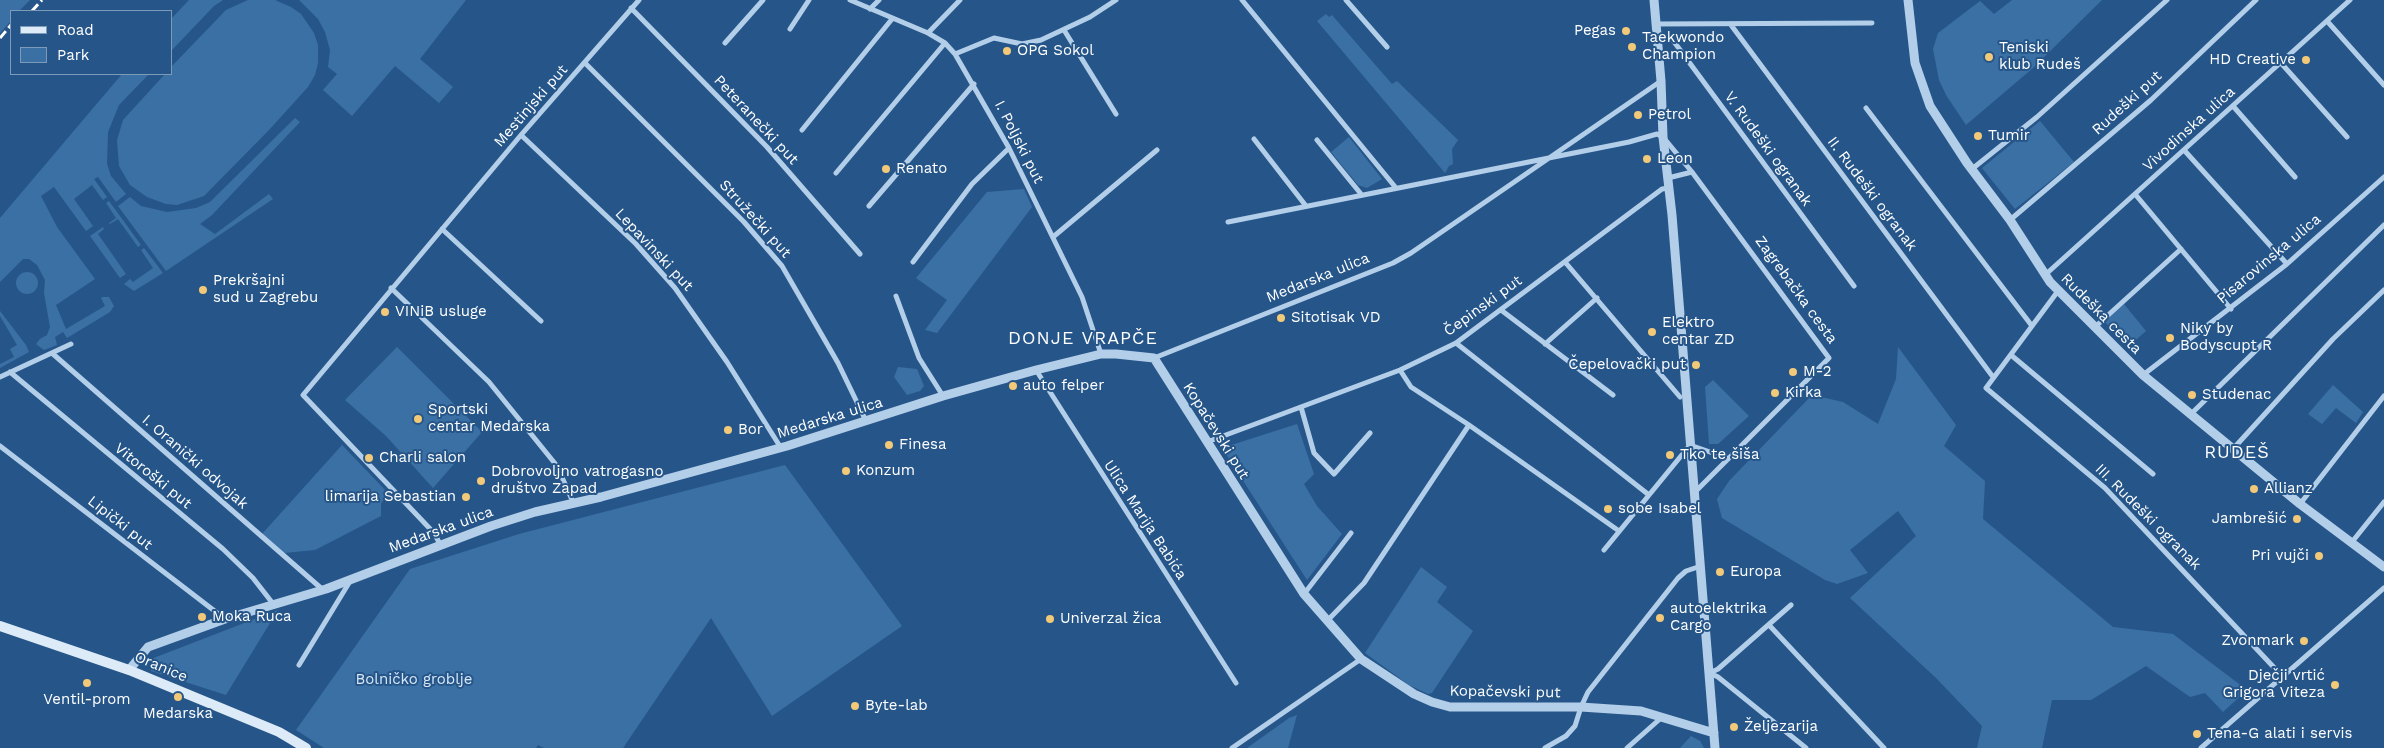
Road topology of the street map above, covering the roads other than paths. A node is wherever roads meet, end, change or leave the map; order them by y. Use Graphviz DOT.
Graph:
graph roads {
  1 [pos="639,0"];
  2 [pos="763,0"];
  3 [pos="809,0"];
  4 [pos="850,0"];
  5 [pos="879,0"];
  6 [pos="960,0"];
  7 [pos="1116,0"];
  8 [pos="1242,0"];
  9 [pos="1346,0"];
  10 [pos="1654,0"];
  11 [pos="1908,0"];
  12 [pos="2167,0"];
  13 [pos="2256,0"];
  14 [pos="2350,0"];
  15 [pos="631,8"];
  16 [pos="870,9"];
  17 [pos="892,19"];
  18 [pos="2327,21"];
  19 [pos="1872,23"];
  20 [pos="1731,24"];
  21 [pos="1657,28"];
  22 [pos="790,29"];
  23 [pos="1064,30"];
  24 [pos="928,32"];
  25 [pos="725,43"];
  26 [pos="945,43"];
  27 [pos="1387,46"];
  28 [pos="956,54"];
  29 [pos="585,63"];
  30 [pos="2281,63"];
  31 [pos="1661,81"];
  32 [pos="974,84"];
  33 [pos="2384,85"];
  34 [pos="2233,106"];
  35 [pos="1866,108"];
  36 [pos="1116,114"];
  37 [pos="802,130"];
  38 [pos="521,135"];
  39 [pos="1663,137"];
  40 [pos="2347,137"];
  41 [pos="1254,139"];
  42 [pos="1317,140"];
  43 [pos="1009,148"];
  44 [pos="1157,150"];
  45 [pos="2184,150"];
  46 [pos="1550,156"];
  47 [pos="1972,169"];
  48 [pos="1692,172"];
  49 [pos="836,173"];
  50 [pos="2294,177"];
  51 [pos="2384,177"];
  52 [pos="1668,178"];
  53 [pos="1396,188"];
  54 [pos="1669,188"];
  55 [pos="1361,194"];
  56 [pos="2135,194"];
  57 [pos="869,206"];
  58 [pos="1306,206"];
  59 [pos="2010,220"];
  60 [pos="1228,222"];
  61 [pos="2384,225"];
  62 [pos="442,229"];
  63 [pos="1053,237"];
  64 [pos="2181,249"];
  65 [pos="860,254"];
  66 [pos="913,262"];
  67 [pos="1565,262"];
  68 [pos="2287,264"];
  69 [pos="2045,276"];
  70 [pos="1854,286"];
  71 [pos="391,288"];
  72 [pos="2384,290"];
  73 [pos="2058,292"];
  74 [pos="896,296"];
  75 [pos="1597,298"];
  76 [pos="2231,308"];
  77 [pos="1502,310"];
  78 [pos="541,321"];
  79 [pos="2032,326"];
  80 [pos="2094,327"];
  81 [pos="1456,343"];
  82 [pos="70,344"];
  83 [pos="1545,344"];
  84 [pos="53,354"];
  85 [pos="1101,354"];
  86 [pos="2011,355"];
  87 [pos="1154,358"];
  88 [pos="1036,370"];
  89 [pos="1400,370"];
  90 [pos="10,372"];
  91 [pos="2144,374"];
  92 [pos="0,377"];
  93 [pos="1993,378"];
  94 [pos="1613,395"];
  95 [pos="943,396"];
  96 [pos="2384,396"];
  97 [pos="1680,397"];
  98 [pos="1301,407"];
  99 [pos="2191,414"];
  100 [pos="867,422"];
  101 [pos="1469,425"];
  102 [pos="1370,433"];
  103 [pos="1207,442"];
  104 [pos="1690,445"];
  105 [pos="0,446"];
  106 [pos="782,448"];
  107 [pos="2232,449"];
  108 [pos="1727,458"];
  109 [pos="2153,474"];
  110 [pos="1695,492"];
  111 [pos="1649,495"];
  112 [pos="573,502"];
  113 [pos="2384,502"];
  114 [pos="2300,504"];
  115 [pos="1619,531"];
  116 [pos="1351,533"];
  117 [pos="2352,542"];
  118 [pos="440,544"];
  119 [pos="1604,550"];
  120 [pos="1701,566"];
  121 [pos="2384,567"];
  122 [pos="352,578"];
  123 [pos="2384,588"];
  124 [pos="322,589"];
  125 [pos="1304,594"];
  126 [pos="274,605"];
  127 [pos="1791,605"];
  128 [pos="225,619"];
  129 [pos="1327,621"];
  130 [pos="1769,625"];
  131 [pos="0,626"];
  132 [pos="1361,659"];
  133 [pos="299,665"];
  134 [pos="129,670"];
  135 [pos="1710,673"];
  136 [pos="2282,676"];
  137 [pos="1236,683"];
  138 [pos="1580,707"];
  139 [pos="1661,718"];
  140 [pos="1714,733"];
  141 [pos="306,748"];
  142 [pos="1232,748"];
  143 [pos="1544,748"];
  144 [pos="1627,748"];
  145 [pos="1715,748"];
  146 [pos="1806,748"];
  147 [pos="1884,748"];
  148 [pos="2201,748"];
  1 -- 15 [label="street, Mestinjski put"];
  2 -- 25 [label="street"];
  3 -- 22 [label="street"];
  4 -- 16 [label="street, I. Poljski put"];
  5 -- 16 [label="street"];
  6 -- 24 [label="street"];
  7 -- 23 [label="street"];
  8 -- 53 [label="street"];
  9 -- 27 [label="street"];
  10 -- 21 [label="street"];
  11 -- 47 [label="street, Rudeška cesta"];
  12 -- 47 [label="street"];
  13 -- 59 [label="street, Rudeški put"];
  14 -- 18 [label="street, Vivodinska ulica"];
  15 -- 29 [label="street, Mestinjski put"];
  15 -- 65 [label="street, Peteranečki put"];
  16 -- 17 [label="street, I. Poljski put"];
  17 -- 24 [label="street, I. Poljski put"];
  17 -- 37 [label="street"];
  18 -- 30 [label="street, Vivodinska ulica"];
  18 -- 33 [label="street"];
  19 -- 20 [label="street"];
  20 -- 21 [label="street"];
  20 -- 93 [label="street, II. Rudeški ogranak"];
  21 -- 31 [label="street"];
  21 -- 70 [label="street, V. Rudeški ogranak"];
  23 -- 28 [label="street"];
  23 -- 36 [label="street"];
  24 -- 26 [label="street, I. Poljski put"];
  26 -- 28 [label="street, I. Poljski put"];
  26 -- 49 [label="street"];
  28 -- 32 [label="street, I. Poljski put"];
  29 -- 38 [label="street, Mestinjski put"];
  29 -- 100 [label="street, Stružečki put"];
  30 -- 34 [label="street, Vivodinska ulica"];
  30 -- 40 [label="street"];
  31 -- 39 [label="street"];
  31 -- 46 [label="street, Medarska ulica"];
  32 -- 43 [label="street, I. Poljski put"];
  32 -- 57 [label="street"];
  34 -- 45 [label="street, Vivodinska ulica"];
  34 -- 50 [label="street"];
  35 -- 79 [label="street"];
  38 -- 62 [label="street, Mestinjski put"];
  38 -- 106 [label="street, Lepavinski put"];
  39 -- 46 [label="street"];
  39 -- 48 [label="street, Zagrebačka cesta"];
  39 -- 52 [label="street"];
  41 -- 58 [label="street"];
  42 -- 55 [label="street"];
  43 -- 63 [label="street, I. Poljski put"];
  43 -- 66 [label="street"];
  44 -- 63 [label="street"];
  45 -- 56 [label="street, Vivodinska ulica"];
  45 -- 68 [label="street"];
  46 -- 53 [label="street"];
  46 -- 87 [label="street, Medarska ulica"];
  47 -- 59 [label="street, Rudeška cesta"];
  48 -- 52 [label="street"];
  48 -- 108 [label="street, Zagrebačka cesta"];
  51 -- 68 [label="street, Pisarovinska ulica"];
  52 -- 54 [label="street"];
  53 -- 55 [label="street"];
  54 -- 67 [label="street, Čepinski put"];
  54 -- 104 [label="street"];
  55 -- 58 [label="street"];
  56 -- 64 [label="street"];
  56 -- 69 [label="street, Vivodinska ulica"];
  58 -- 60 [label="street"];
  59 -- 69 [label="street, Rudeška cesta"];
  61 -- 99 [label="street"];
  62 -- 71 [label="street, Mestinjski put"];
  62 -- 78 [label="street"];
  63 -- 85 [label="street, I. Poljski put"];
  64 -- 76 [label="street"];
  64 -- 80 [label="street"];
  67 -- 75 [label="street"];
  67 -- 77 [label="street, Čepinski put"];
  68 -- 76 [label="street, Pisarovinska ulica"];
  69 -- 73 [label="street, Rudeška cesta"];
  71 -- 112 [label="street"];
  71 -- 118 [label="street, Mestinjski put"];
  72 -- 107 [label="street"];
  73 -- 79 [label="street"];
  73 -- 80 [label="street, Rudeška cesta"];
  74 -- 95 [label="street"];
  75 -- 83 [label="street"];
  75 -- 97 [label="street"];
  76 -- 91 [label="street, Pisarovinska ulica"];
  77 -- 81 [label="street, Čepinski put"];
  77 -- 83 [label="street"];
  79 -- 86 [label="street"];
  80 -- 91 [label="street, Rudeška cesta"];
  81 -- 89 [label="street, Čepinski put"];
  81 -- 111 [label="street"];
  82 -- 84 [label="street"];
  83 -- 94 [label="street"];
  84 -- 90 [label="street"];
  84 -- 124 [label="street, I. Oranički odvojak"];
  85 -- 87 [label="street, Medarska ulica"];
  85 -- 88 [label="street, Medarska ulica"];
  86 -- 93 [label="street"];
  86 -- 109 [label="street"];
  87 -- 103 [label="street, Kopačevski put"];
  88 -- 95 [label="street, Medarska ulica"];
  88 -- 137 [label="street, Ulica Marija Babića"];
  89 -- 98 [label="street, Čepinski put"];
  89 -- 101 [label="street"];
  90 -- 92 [label="street"];
  90 -- 126 [label="street, Vitoroški put"];
  91 -- 99 [label="street, Rudeška cesta"];
  93 -- 136 [label="street, III. Rudeški ogranak"];
  95 -- 100 [label="street, Medarska ulica"];
  96 -- 114 [label="street"];
  98 -- 102 [label="street"];
  98 -- 103 [label="street, Čepinski put"];
  99 -- 107 [label="street, Rudeška cesta"];
  100 -- 106 [label="street, Medarska ulica"];
  101 -- 115 [label="street"];
  101 -- 129 [label="street"];
  103 -- 125 [label="street, Kopačevski put"];
  104 -- 108 [label="street"];
  104 -- 110 [label="street"];
  104 -- 111 [label="street"];
  105 -- 128 [label="street, Lipički put"];
  106 -- 112 [label="street, Medarska ulica"];
  107 -- 114 [label="street, Rudeška cesta"];
  108 -- 110 [label="street, Zagrebačka cesta"];
  110 -- 120 [label="street"];
  111 -- 115 [label="street"];
  112 -- 118 [label="street, Medarska ulica"];
  113 -- 117 [label="street"];
  114 -- 117 [label="street, Rudeška cesta"];
  115 -- 119 [label="street"];
  116 -- 125 [label="street"];
  117 -- 121 [label="street, Rudeška cesta"];
  118 -- 122 [label="street, Medarska ulica"];
  120 -- 135 [label="street"];
  120 -- 138 [label="street"];
  122 -- 124 [label="street, Medarska ulica"];
  122 -- 133 [label="street"];
  123 -- 136 [label="street"];
  124 -- 126 [label="street, Medarska ulica"];
  125 -- 129 [label="street, Kopačevski put"];
  126 -- 128 [label="street, Medarska ulica"];
  127 -- 130 [label="street"];
  128 -- 134 [label="street, Medarska ulica"];
  129 -- 132 [label="street, Kopačevski put"];
  130 -- 135 [label="street"];
  130 -- 147 [label="street"];
  131 -- 134 [label="main road, Oranice"];
  132 -- 138 [label="street, Kopačevski put"];
  132 -- 142 [label="street"];
  134 -- 141 [label="main road, Oranice"];
  135 -- 140 [label="street"];
  135 -- 146 [label="street"];
  136 -- 148 [label="street"];
  138 -- 139 [label="street, Kopačevski put"];
  138 -- 143 [label="street"];
  139 -- 140 [label="street, Kopačevski put"];
  139 -- 144 [label="street"];
  140 -- 145 [label="street"];
}
